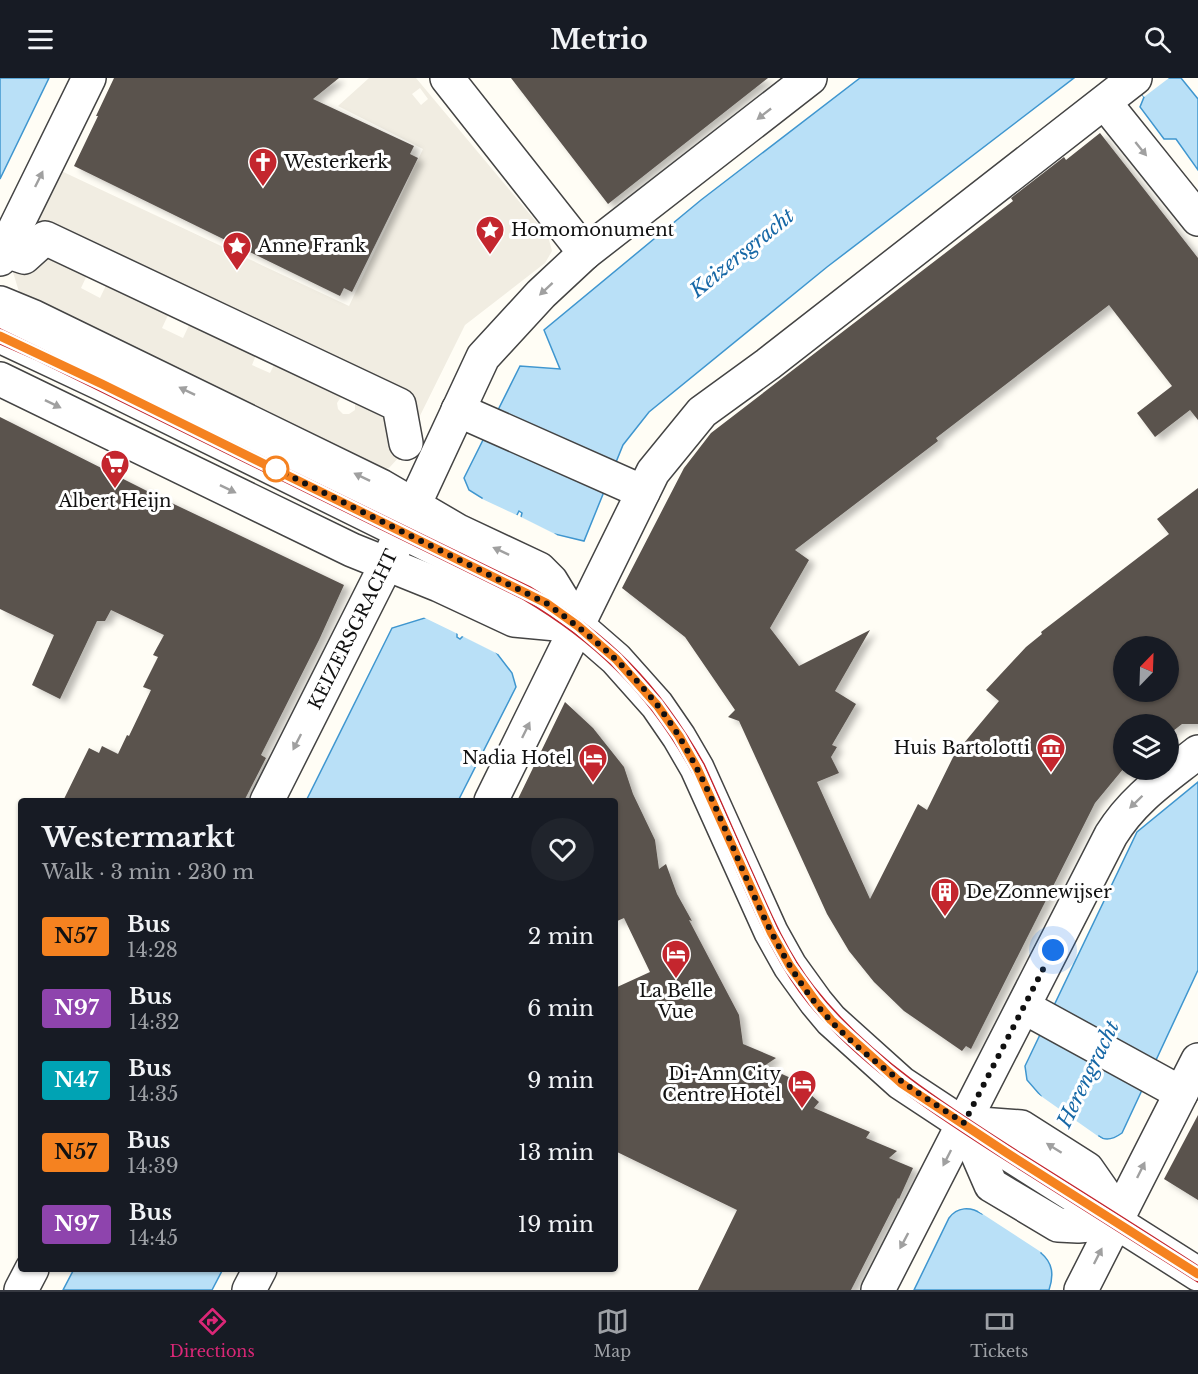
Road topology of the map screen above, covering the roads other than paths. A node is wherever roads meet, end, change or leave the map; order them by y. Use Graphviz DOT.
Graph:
graph roads {
  1 [pos="89,78"];
  2 [pos="447,78"];
  3 [pos="810,78"];
  4 [pos="1121,89"];
  5 [pos="10,213"];
  6 [pos="1198,219"];
  7 [pos="585,253"];
  8 [pos="7,257"];
  9 [pos="0,303"];
  10 [pos="0,336"];
  11 [pos="0,379"];
  12 [pos="458,410"];
  13 [pos="406,443"];
  14 [pos="643,492"];
  15 [pos="407,518"];
  16 [pos="451,558"];
  17 [pos="387,563"];
  18 [pos="526,594"];
  19 [pos="578,626"];
  20 [pos="1198,752"];
  21 [pos="269,798"];
  22 [pos="492,798"];
  23 [pos="1036,1013"];
  24 [pos="1198,1060"];
  25 [pos="1181,1093"];
  26 [pos="964,1123"];
  27 [pos="1115,1222"];
  28 [pos="30,1272"];
  29 [pos="258,1272"];
  30 [pos="1198,1274"];
  31 [pos="21,1290"];
  32 [pos="249,1290"];
  33 [pos="878,1290"];
  34 [pos="1081,1290"];
  5 -- 1 [label="street, one-way"];
  2 -- 7 [label="street"];
  3 -- 7 [label="street, KEIZERSGRACHT, one-way"];
  4 -- 6 [label="street, one-way"];
  4 -- 14 [label="street"];
  5 -- 8 [label="street"];
  7 -- 12 [label="street, KEIZERSGRACHT, one-way"];
  8 -- 13 [label="street"];
  15 -- 9 [label="street, one-way"];
  10 -- 15 [label="street"];
  11 -- 17 [label="street, one-way"];
  12 -- 14 [label="street"];
  12 -- 15 [label="street, KEIZERSGRACHT"];
  14 -- 19 [label="street"];
  15 -- 16 [label="street"];
  15 -- 17 [label="street, KEIZERSGRACHT"];
  16 -- 17 [label="street"];
  16 -- 18 [label="street"];
  16 -- 18 [label="street"];
  17 -- 21 [label="street, KEIZERSGRACHT, one-way"];
  18 -- 19 [label="street"];
  18 -- 19 [label="street"];
  22 -- 19 [label="street, one-way"];
  19 -- 26 [label="street"];
  20 -- 23 [label="street, one-way"];
  23 -- 25 [label="street"];
  23 -- 26 [label="street"];
  24 -- 25 [label="street"];
  27 -- 25 [label="street, one-way"];
  26 -- 27 [label="street"];
  26 -- 27 [label="street"];
  26 -- 33 [label="street, one-way"];
  27 -- 30 [label="street"];
  34 -- 27 [label="street, one-way"];
  28 -- 31 [label="street"];
  29 -- 32 [label="street"];
}
